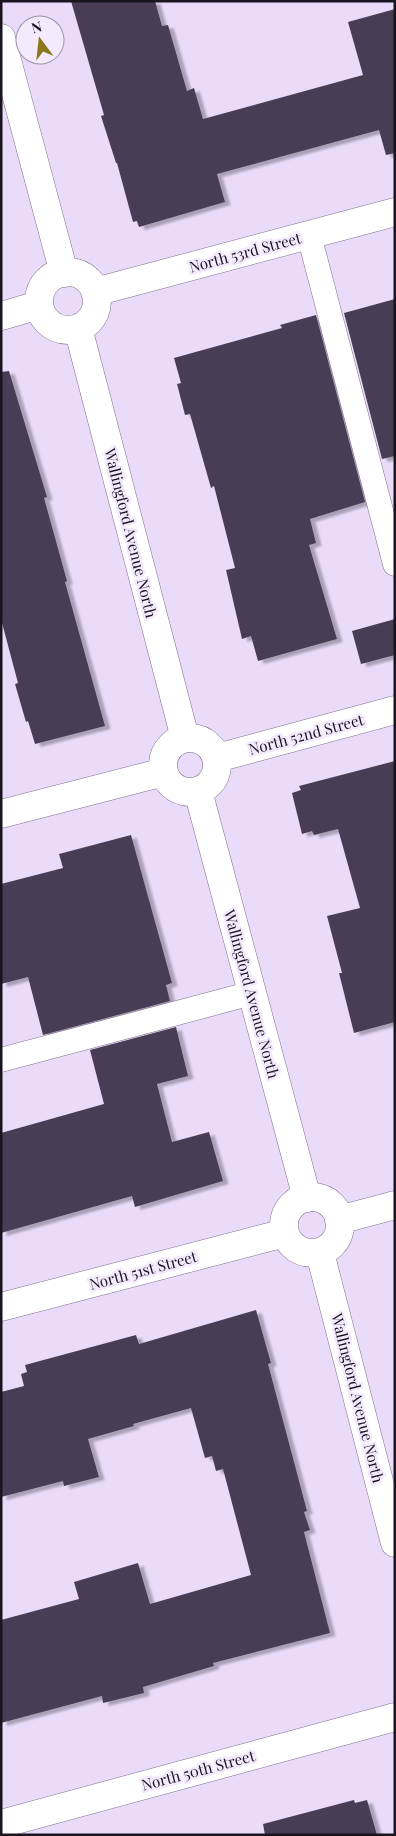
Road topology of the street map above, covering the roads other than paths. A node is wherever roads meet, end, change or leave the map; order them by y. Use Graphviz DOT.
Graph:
graph roads {
  1 [pos="1,38"];
  2 [pos="395,212"];
  3 [pos="309,235"];
  4 [pos="64,273"];
  5 [pos="95,292"];
  6 [pos="39,306"];
  7 [pos="1,316"];
  8 [pos="78,328"];
  9 [pos="395,564"];
  10 [pos="395,710"];
  11 [pos="185,738"];
  12 [pos="217,758"];
  13 [pos="164,772"];
  14 [pos="198,791"];
  15 [pos="1,814"];
  16 [pos="252,993"];
  17 [pos="1,1060"];
  18 [pos="307,1198"];
  19 [pos="395,1205"];
  20 [pos="340,1220"];
  21 [pos="285,1233"];
  22 [pos="320,1254"];
  23 [pos="1,1307"];
  24 [pos="395,1543"];
  25 [pos="395,1717"];
  26 [pos="1,1824"];
  1 -- 4 [label="street"];
  2 -- 3 [label="street, North 53rd Street"];
  3 -- 5 [label="street, North 53rd Street"];
  3 -- 9 [label="lane"];
  4 -- 5 [label="street"];
  4 -- 6 [label="street"];
  5 -- 8 [label="street"];
  6 -- 7 [label="street"];
  6 -- 8 [label="street"];
  8 -- 11 [label="street, Wallingford Avenue North"];
  10 -- 12 [label="street, North 52nd Street"];
  11 -- 12 [label="street"];
  11 -- 13 [label="street"];
  12 -- 14 [label="street"];
  13 -- 14 [label="street"];
  13 -- 15 [label="street"];
  14 -- 16 [label="street, Wallingford Avenue North"];
  16 -- 17 [label="lane"];
  16 -- 18 [label="street, Wallingford Avenue North"];
  18 -- 20 [label="street"];
  18 -- 21 [label="street"];
  19 -- 20 [label="street"];
  20 -- 22 [label="street"];
  21 -- 22 [label="street"];
  21 -- 23 [label="street, North 51st Street"];
  22 -- 24 [label="street, Wallingford Avenue North"];
  25 -- 26 [label="street, North 50th Street"];
}
